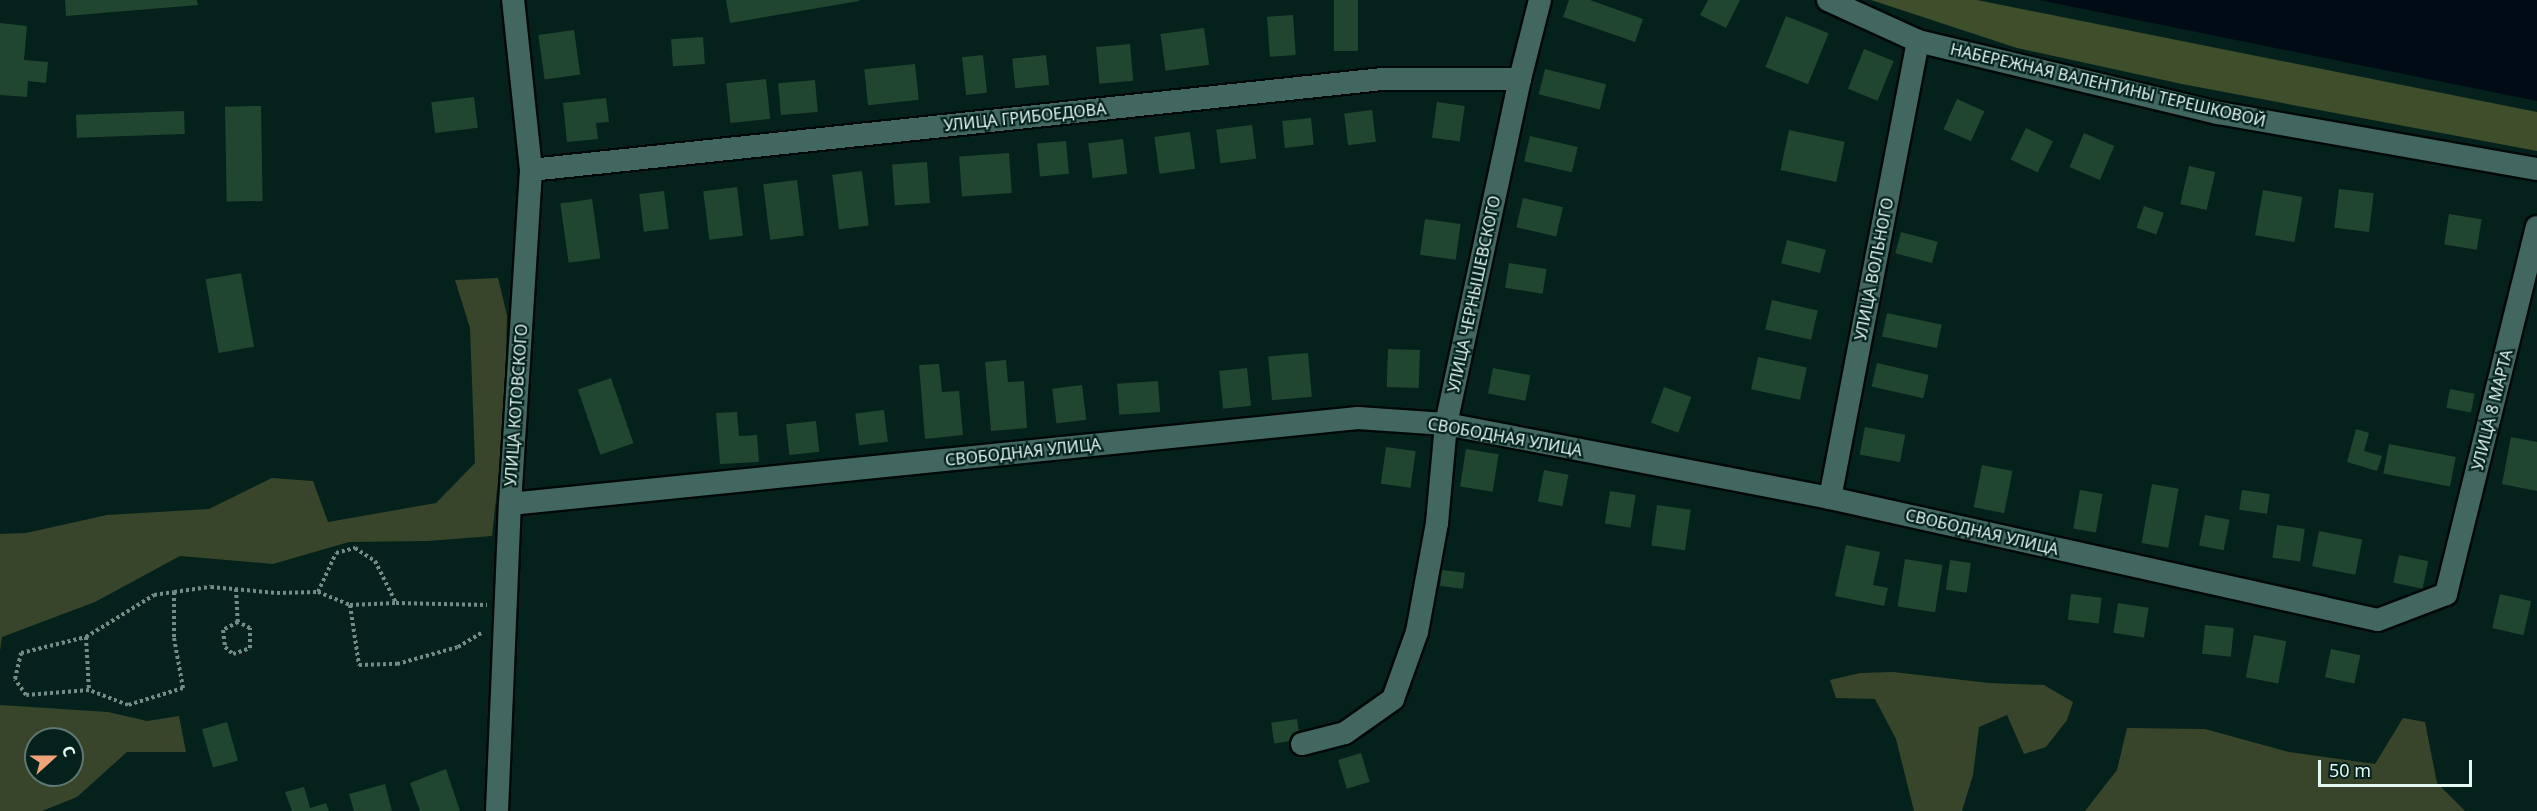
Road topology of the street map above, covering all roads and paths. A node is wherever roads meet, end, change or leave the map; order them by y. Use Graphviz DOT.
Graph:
graph roads {
  1 [pos="513,0"];
  2 [pos="1540,0"];
  3 [pos="1828,0"];
  4 [pos="1918,41"];
  5 [pos="1520,79"];
  6 [pos="2537,169"];
  7 [pos="531,170"];
  8 [pos="2537,226"];
  9 [pos="1446,424"];
  10 [pos="1830,498"];
  11 [pos="510,504"];
  12 [pos="236,589"];
  13 [pos="174,592"];
  14 [pos="318,592"];
  15 [pos="2446,594"];
  16 [pos="396,603"];
  17 [pos="496,604"];
  18 [pos="350,605"];
  19 [pos="485,614"];
  20 [pos="238,622"];
  21 [pos="484,623"];
  22 [pos="86,637"];
  23 [pos="89,690"];
  24 [pos="1302,744"];
  25 [pos="497,811"];
  1 -- 7 [label="street, УЛИЦА КОТОВСКОГО"];
  2 -- 5 [label="street, УЛИЦА ЧЕРНЫШЕВСКОГО"];
  3 -- 4 [label="street, НАБЕРЕЖНАЯ ВАЛЕНТИНЫ ТЕРЕШКОВОЙ"];
  4 -- 6 [label="street, НАБЕРЕЖНАЯ ВАЛЕНТИНЫ ТЕРЕШКОВОЙ"];
  4 -- 10 [label="street, УЛИЦА ВОЛЬНОГО"];
  5 -- 7 [label="street, УЛИЦА ГРИБОЕДОВА"];
  5 -- 9 [label="street, УЛИЦА ЧЕРНЫШЕВСКОГО"];
  7 -- 11 [label="street, УЛИЦА КОТОВСКОГО"];
  8 -- 15 [label="street, УЛИЦА 8 МАРТА"];
  9 -- 10 [label="street, СВОБОДНАЯ УЛИЦА"];
  9 -- 11 [label="street, СВОБОДНАЯ УЛИЦА"];
  9 -- 24 [label="street, УЛИЦА ЧЕРНЫШЕВСКОГО"];
  10 -- 15 [label="street, СВОБОДНАЯ УЛИЦА"];
  11 -- 17 [label="street, УЛИЦА КОТОВСКОГО"];
  12 -- 13 [label="path"];
  12 -- 14 [label="path"];
  12 -- 20 [label="path"];
  13 -- 22 [label="path"];
  13 -- 23 [label="path"];
  14 -- 16 [label="path"];
  14 -- 18 [label="path"];
  16 -- 17 [label="path"];
  16 -- 18 [label="path"];
  17 -- 19 [label="path"];
  17 -- 25 [label="street, УЛИЦА КОТОВСКОГО"];
  18 -- 21 [label="path"];
  20 -- 20 [label="path"];
  22 -- 23 [label="path"];
  22 -- 23 [label="path"];
}
